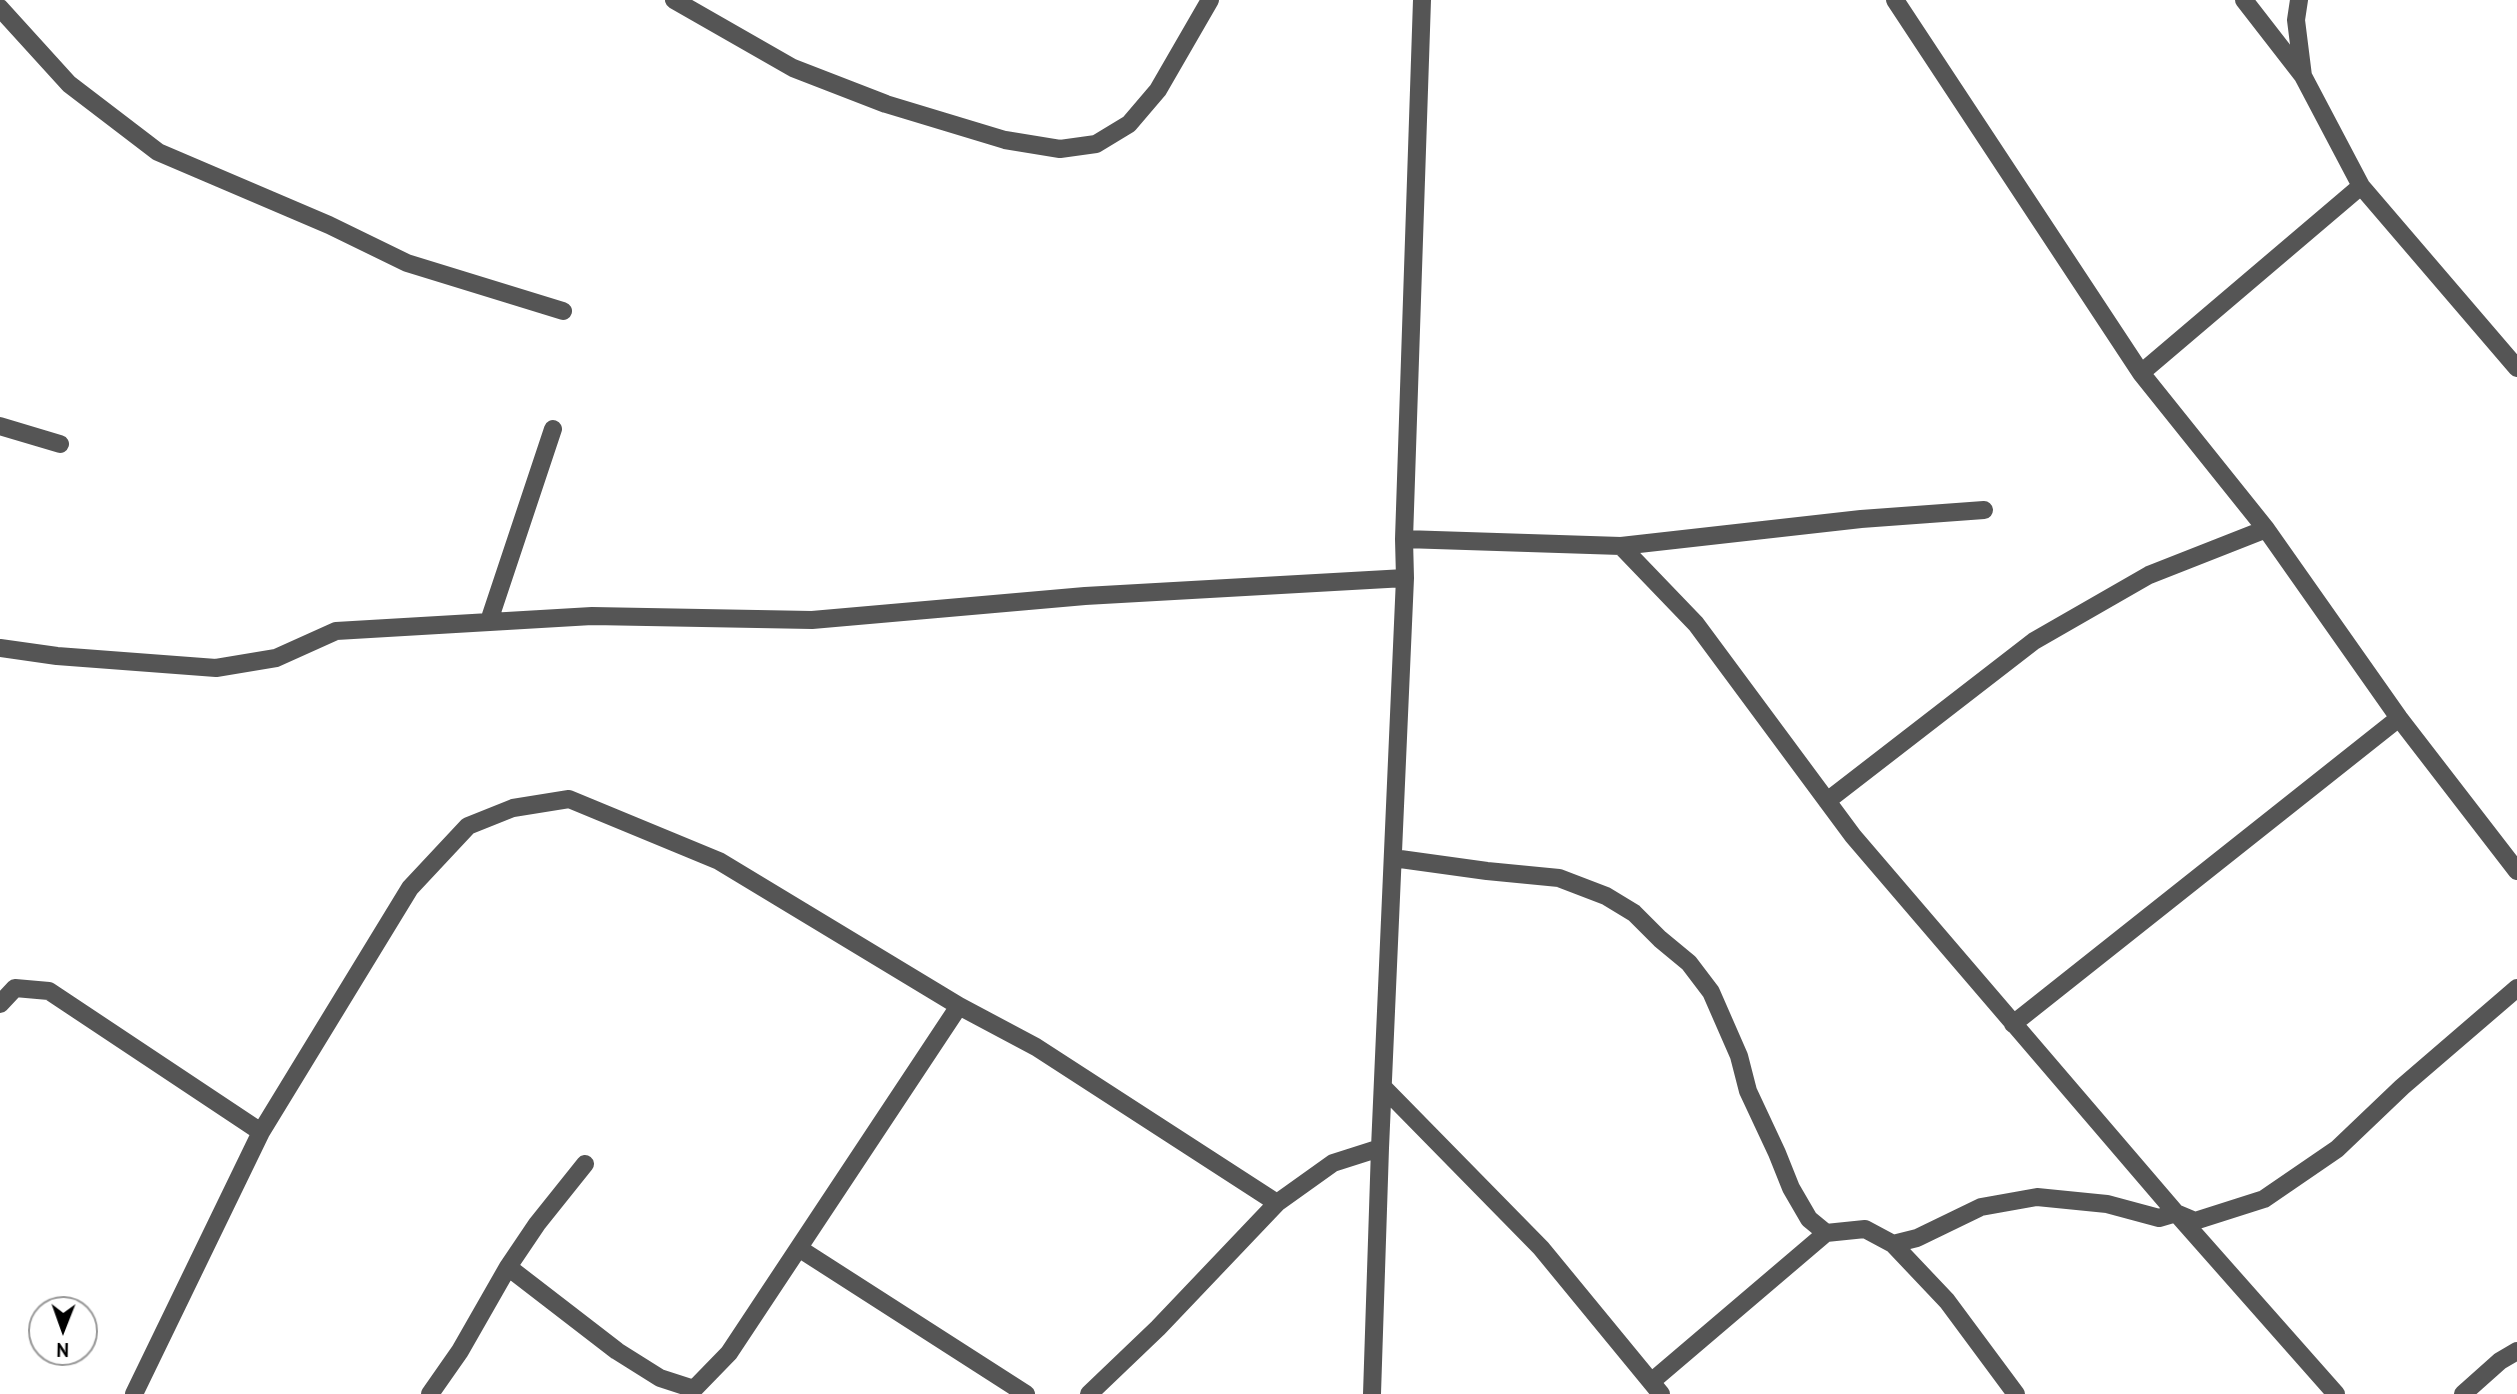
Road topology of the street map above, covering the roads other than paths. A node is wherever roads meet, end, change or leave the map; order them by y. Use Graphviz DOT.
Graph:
graph roads {
  1 [pos="674,0"];
  2 [pos="1210,0"];
  3 [pos="1422,0"];
  4 [pos="1895,0"];
  5 [pos="2244,0"];
  6 [pos="2299,0"];
  7 [pos="0,8"];
  8 [pos="2303,76"];
  9 [pos="2361,187"];
  10 [pos="563,311"];
  11 [pos="2517,368"];
  12 [pos="2141,373"];
  13 [pos="0,426"];
  14 [pos="553,429"];
  15 [pos="60,444"];
  16 [pos="1984,510"];
  17 [pos="2266,529"];
  18 [pos="1404,539"];
  19 [pos="1621,546"];
  20 [pos="1405,578"];
  21 [pos="489,621"];
  22 [pos="0,648"];
  23 [pos="2399,718"];
  24 [pos="1827,801"];
  25 [pos="1393,858"];
  26 [pos="2517,872"];
  27 [pos="2517,988"];
  28 [pos="0,1004"];
  29 [pos="959,1006"];
  30 [pos="2013,1024"];
  31 [pos="1383,1087"];
  32 [pos="261,1132"];
  33 [pos="1380,1148"];
  34 [pos="585,1164"];
  35 [pos="1277,1203"];
  36 [pos="2176,1213"];
  37 [pos="1826,1233"];
  38 [pos="1893,1244"];
  39 [pos="800,1248"];
  40 [pos="508,1267"];
  41 [pos="2517,1351"];
  42 [pos="1656,1388"];
  43 [pos="693,1392"];
  44 [pos="134,1394"];
  45 [pos="430,1394"];
  46 [pos="1026,1394"];
  47 [pos="1089,1394"];
  48 [pos="1372,1394"];
  49 [pos="2016,1394"];
  50 [pos="2336,1394"];
  51 [pos="2463,1394"];
  1 -- 2 [label="street"];
  3 -- 18 [label="street"];
  4 -- 12 [label="street"];
  5 -- 8 [label="street"];
  6 -- 8 [label="street"];
  7 -- 10 [label="street"];
  8 -- 9 [label="street"];
  9 -- 11 [label="street"];
  9 -- 12 [label="street"];
  12 -- 17 [label="street"];
  13 -- 15 [label="street"];
  14 -- 21 [label="street"];
  16 -- 19 [label="street"];
  17 -- 23 [label="street"];
  17 -- 24 [label="street"];
  18 -- 19 [label="street"];
  18 -- 20 [label="street"];
  19 -- 24 [label="street"];
  20 -- 21 [label="street"];
  20 -- 25 [label="street"];
  21 -- 22 [label="street"];
  23 -- 26 [label="street"];
  23 -- 30 [label="street"];
  24 -- 30 [label="street"];
  25 -- 31 [label="street"];
  25 -- 37 [label="street"];
  27 -- 36 [label="street"];
  28 -- 32 [label="street"];
  29 -- 32 [label="street"];
  29 -- 35 [label="street"];
  29 -- 39 [label="street"];
  30 -- 36 [label="street"];
  31 -- 33 [label="street"];
  31 -- 42 [label="street"];
  32 -- 44 [label="street"];
  33 -- 35 [label="street"];
  33 -- 48 [label="street"];
  34 -- 40 [label="street"];
  35 -- 47 [label="street"];
  36 -- 38 [label="street"];
  36 -- 50 [label="street"];
  37 -- 38 [label="street"];
  37 -- 42 [label="street"];
  38 -- 49 [label="street"];
  39 -- 43 [label="street"];
  39 -- 46 [label="street"];
  40 -- 43 [label="street"];
  40 -- 45 [label="street"];
  41 -- 51 [label="street"];
}
